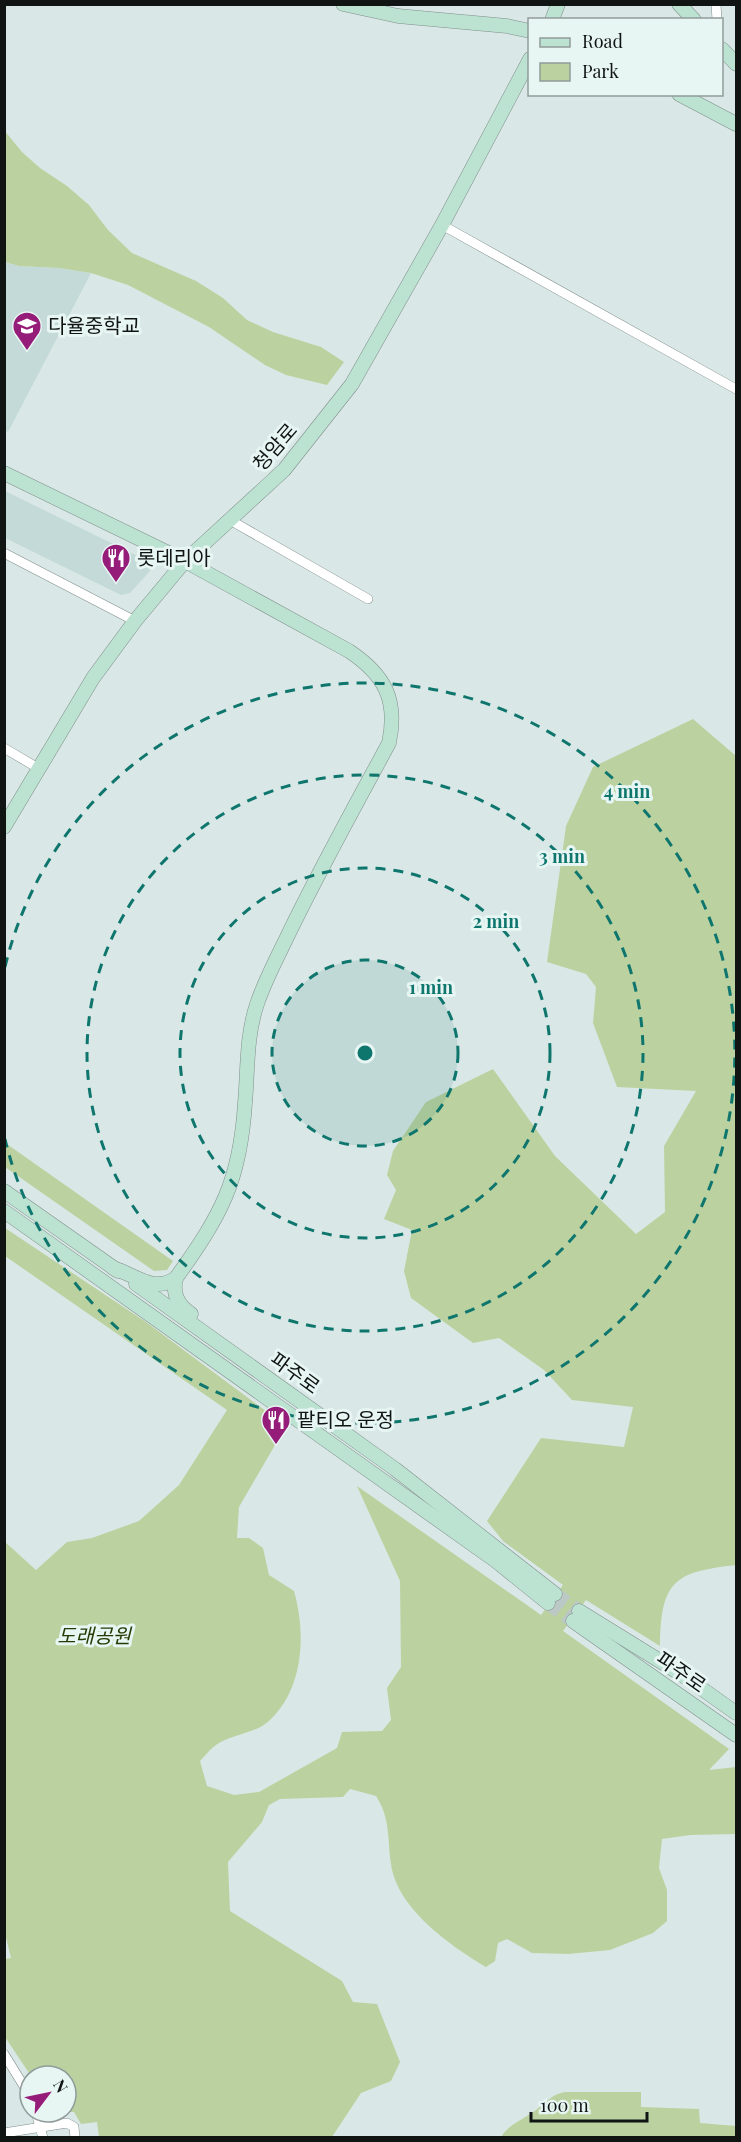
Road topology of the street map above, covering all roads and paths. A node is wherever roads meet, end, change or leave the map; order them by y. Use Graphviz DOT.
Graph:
graph roads {
  1 [pos="343,4"];
  2 [pos="679,4"];
  3 [pos="692,18"];
  4 [pos="528,31"];
  5 [pos="723,50"];
  6 [pos="528,63"];
  7 [pos="736,64"];
  8 [pos="684,96"];
  9 [pos="736,124"];
  10 [pos="442,225"];
  11 [pos="736,389"];
  12 [pos="4,473"];
  13 [pos="230,520"];
  14 [pos="4,553"];
  15 [pos="185,561"];
  16 [pos="368,599"];
  17 [pos="135,621"];
  18 [pos="4,748"];
  19 [pos="38,768"];
  20 [pos="4,827"];
  21 [pos="4,1191"];
  22 [pos="4,1211"];
  23 [pos="112,1268"];
  24 [pos="176,1278"];
  25 [pos="228,1349"];
  26 [pos="736,1713"];
  27 [pos="736,1735"];
  28 [pos="4,2054"];
  29 [pos="18,2077"];
  30 [pos="41,2125"];
  31 [pos="6,2131"];
  32 [pos="43,2138"];
  33 [pos="75,2138"];
  1 -- 4 [label="street"];
  2 -- 3 [label="street"];
  5 -- 7 [label="street"];
  6 -- 10 [label="street, 청암로"];
  8 -- 9 [label="street"];
  10 -- 11 [label="street"];
  10 -- 13 [label="street, 청암로"];
  12 -- 15 [label="street"];
  13 -- 15 [label="street, 청암로"];
  13 -- 16 [label="street"];
  14 -- 17 [label="street"];
  15 -- 17 [label="street, 청암로"];
  15 -- 24 [label="street"];
  17 -- 19 [label="street, 청암로"];
  18 -- 19 [label="street"];
  19 -- 20 [label="street, 청암로"];
  21 -- 23 [label="street, 파주로"];
  22 -- 25 [label="street, 파주로"];
  23 -- 24 [label="street"];
  23 -- 25 [label="street, 파주로"];
  24 -- 25 [label="street"];
  26 -- 27 [label="street, 파주로"];
  28 -- 29 [label="street"];
  30 -- 31 [label="street"];
  30 -- 32 [label="street"];
  30 -- 33 [label="street"];
}
